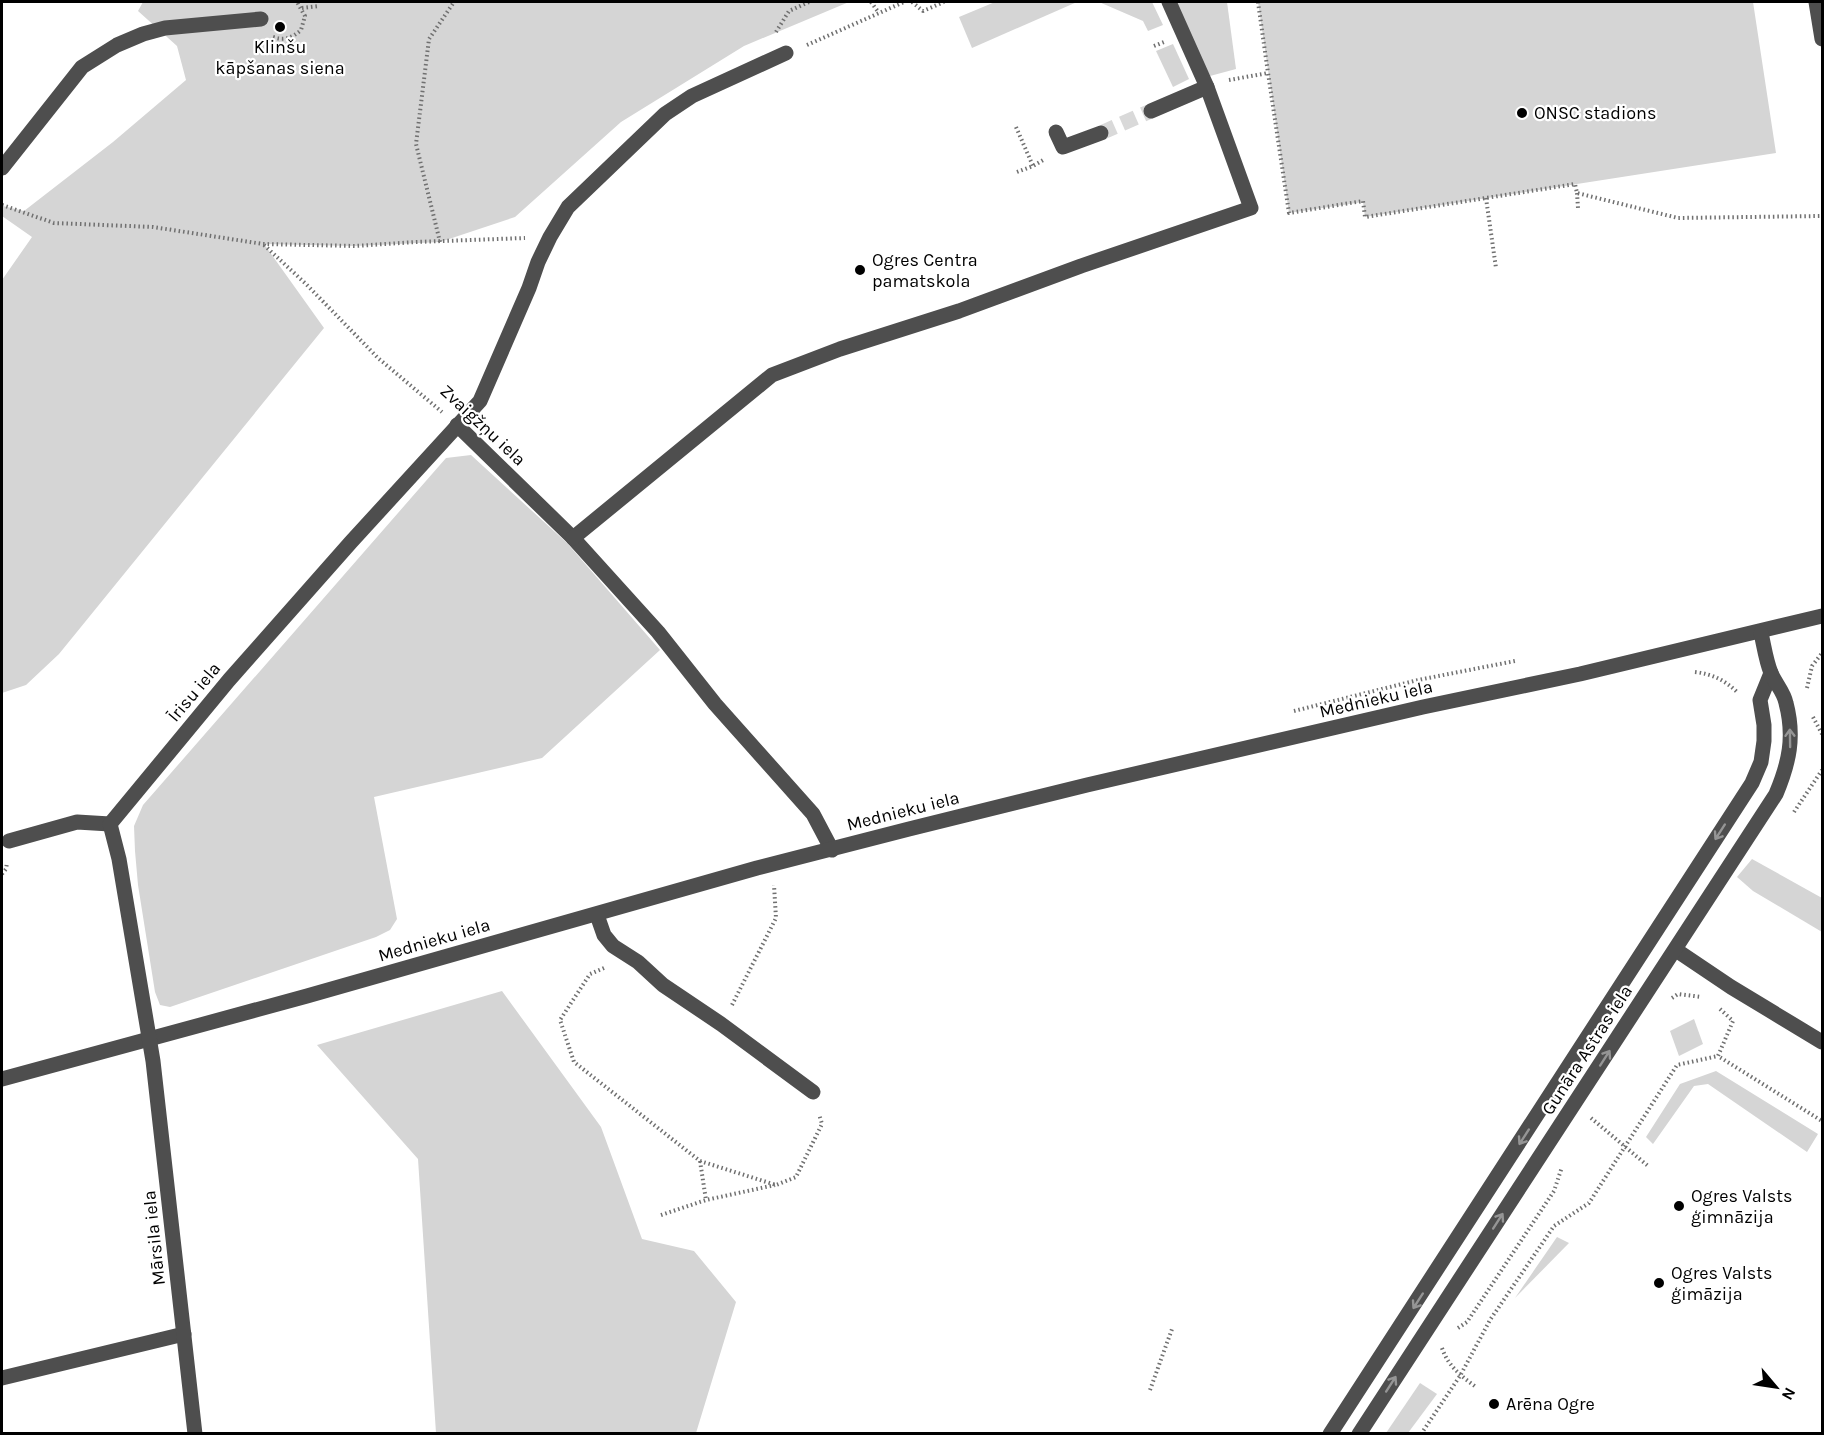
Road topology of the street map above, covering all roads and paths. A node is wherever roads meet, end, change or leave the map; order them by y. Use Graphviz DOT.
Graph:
graph roads {
  1 [pos="297,2"];
  2 [pos="454,2"];
  3 [pos="809,2"];
  4 [pos="871,2"];
  5 [pos="904,2"];
  6 [pos="912,2"];
  7 [pos="945,2"];
  8 [pos="1169,2"];
  9 [pos="1258,2"];
  10 [pos="1816,2"];
  11 [pos="319,6"];
  12 [pos="302,8"];
  13 [pos="879,13"];
  14 [pos="261,19"];
  15 [pos="289,38"];
  16 [pos="1822,39"];
  17 [pos="816,40"];
  18 [pos="781,56"];
  19 [pos="1268,73"];
  20 [pos="1207,87"];
  21 [pos="1151,111"];
  22 [pos="1016,127"];
  23 [pos="1056,132"];
  24 [pos="1101,133"];
  25 [pos="1063,147"];
  26 [pos="1033,166"];
  27 [pos="2,168"];
  28 [pos="1017,171"];
  29 [pos="1577,193"];
  30 [pos="1486,198"];
  31 [pos="2,205"];
  32 [pos="1578,208"];
  33 [pos="1822,216"];
  34 [pos="550,237"];
  35 [pos="440,242"];
  36 [pos="263,244"];
  37 [pos="1496,268"];
  38 [pos="457,424"];
  39 [pos="573,538"];
  40 [pos="1822,616"];
  41 [pos="1761,633"];
  42 [pos="1822,653"];
  43 [pos="1771,673"];
  44 [pos="1808,699"];
  45 [pos="1810,711"];
  46 [pos="1822,734"];
  47 [pos="1822,770"];
  48 [pos="1792,814"];
  49 [pos="110,824"];
  50 [pos="9,842"];
  51 [pos="832,850"];
  52 [pos="774,884"];
  53 [pos="597,915"];
  54 [pos="1676,950"];
  55 [pos="630,957"];
  56 [pos="1712,1003"];
  57 [pos="721,1024"];
  58 [pos="150,1040"];
  59 [pos="1822,1042"];
  60 [pos="1718,1056"];
  61 [pos="2,1078"];
  62 [pos="813,1092"];
  63 [pos="1590,1117"];
  64 [pos="1822,1121"];
  65 [pos="1626,1146"];
  66 [pos="700,1161"];
  67 [pos="1648,1166"];
  68 [pos="776,1185"];
  69 [pos="706,1200"];
  70 [pos="660,1215"];
  71 [pos="1172,1329"];
  72 [pos="184,1334"];
  73 [pos="1439,1338"];
  74 [pos="1460,1376"];
  75 [pos="2,1378"];
  76 [pos="1476,1387"];
  77 [pos="1150,1390"];
  78 [pos="195,1434"];
  79 [pos="1330,1434"];
  80 [pos="1359,1434"];
  81 [pos="1421,1434"];
  1 -- 12 [label="path"];
  2 -- 35 [label="path"];
  3 -- 18 [label="path"];
  4 -- 13 [label="path"];
  5 -- 13 [label="path"];
  6 -- 7 [label="path"];
  8 -- 20 [label="street"];
  9 -- 19 [label="path"];
  10 -- 16 [label="street"];
  11 -- 12 [label="path"];
  12 -- 15 [label="path"];
  13 -- 17 [label="path"];
  14 -- 27 [label="street"];
  18 -- 34 [label="street, Īrisu iela"];
  19 -- 20 [label="path"];
  19 -- 30 [label="path"];
  20 -- 21 [label="street"];
  20 -- 39 [label="street"];
  22 -- 26 [label="path"];
  23 -- 25 [label="street"];
  24 -- 25 [label="street"];
  25 -- 26 [label="path"];
  26 -- 28 [label="path"];
  29 -- 30 [label="path"];
  29 -- 32 [label="path"];
  29 -- 33 [label="path"];
  30 -- 37 [label="path"];
  31 -- 36 [label="path"];
  34 -- 35 [label="path"];
  34 -- 38 [label="street, Īrisu iela"];
  35 -- 36 [label="path"];
  36 -- 38 [label="path, Zvaigžņu iela"];
  38 -- 39 [label="street, Zvaigžņu iela"];
  38 -- 49 [label="street, Īrisu iela"];
  39 -- 51 [label="street, Zvaigžņu iela"];
  40 -- 41 [label="street, Mednieku iela"];
  41 -- 43 [label="street, Gunāra Astras iela"];
  41 -- 51 [label="street, Mednieku iela"];
  42 -- 44 [label="path"];
  54 -- 43 [label="street, Gunāra Astras iela, one-way"];
  43 -- 79 [label="street, Gunāra Astras iela, one-way"];
  45 -- 46 [label="path"];
  47 -- 48 [label="path"];
  49 -- 50 [label="street"];
  49 -- 58 [label="street"];
  51 -- 53 [label="street, Mednieku iela"];
  52 -- 57 [label="path"];
  53 -- 55 [label="street"];
  53 -- 58 [label="street, Mednieku iela"];
  54 -- 59 [label="street"];
  80 -- 54 [label="street, Gunāra Astras iela, one-way"];
  55 -- 57 [label="street"];
  55 -- 66 [label="path"];
  56 -- 60 [label="path"];
  57 -- 62 [label="street"];
  58 -- 61 [label="street, Mednieku iela"];
  58 -- 72 [label="street, Mārsila iela"];
  60 -- 64 [label="path"];
  60 -- 65 [label="path"];
  62 -- 68 [label="path"];
  63 -- 65 [label="path"];
  65 -- 67 [label="path"];
  65 -- 74 [label="path"];
  66 -- 68 [label="path"];
  66 -- 69 [label="path"];
  68 -- 69 [label="path"];
  69 -- 70 [label="path"];
  71 -- 77 [label="path"];
  72 -- 75 [label="street"];
  72 -- 78 [label="street, Mārsila iela"];
  73 -- 74 [label="path"];
  74 -- 76 [label="path"];
  74 -- 81 [label="path"];
}
